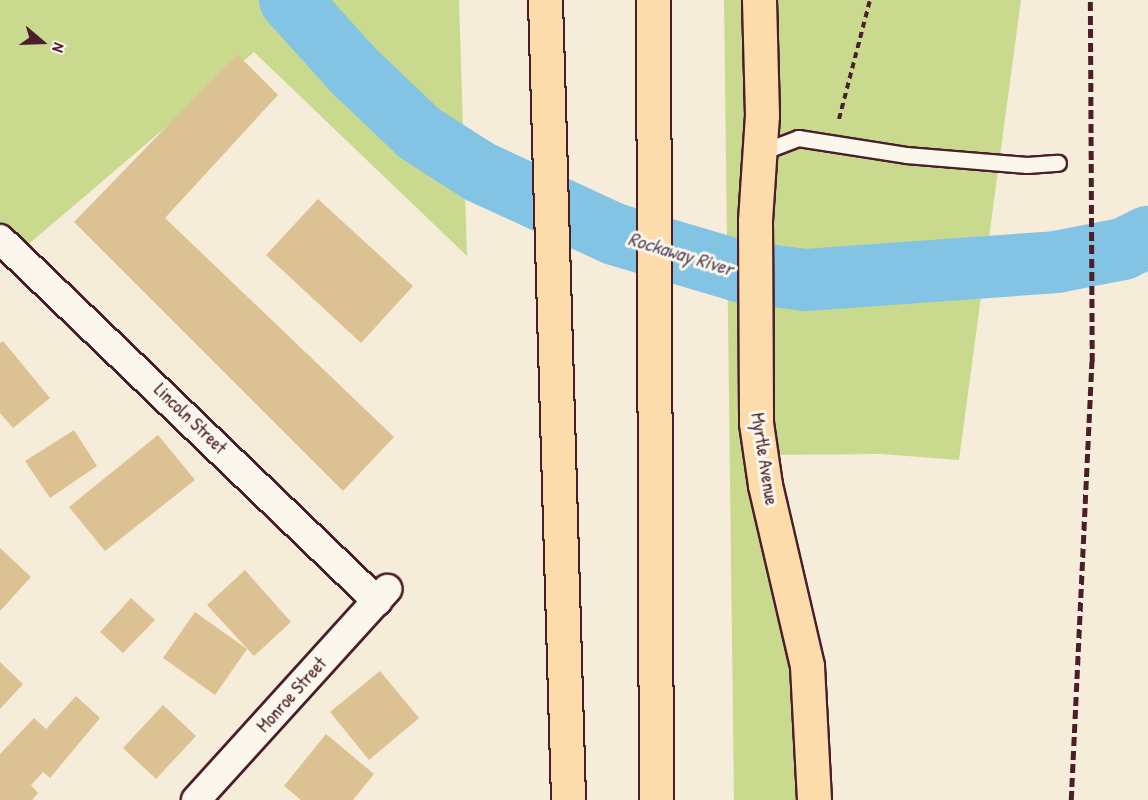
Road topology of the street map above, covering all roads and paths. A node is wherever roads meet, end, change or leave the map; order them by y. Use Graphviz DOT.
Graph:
graph roads {
  1 [pos="545,0"];
  2 [pos="653,0"];
  3 [pos="759,0"];
  4 [pos="870,0"];
  5 [pos="832,143"];
  6 [pos="759,153"];
  7 [pos="1058,163"];
  8 [pos="0,239"];
  9 [pos="382,595"];
  10 [pos="196,800"];
  11 [pos="568,800"];
  12 [pos="656,800"];
  13 [pos="814,800"];
  1 -- 11 [label="main road"];
  2 -- 12 [label="main road"];
  3 -- 6 [label="main road, Myrtle Avenue"];
  4 -- 5 [label="path"];
  5 -- 6 [label="lane"];
  5 -- 7 [label="lane"];
  6 -- 13 [label="main road, Myrtle Avenue"];
  8 -- 9 [label="street, Lincoln Street"];
  9 -- 10 [label="street, Monroe Street"];
}
